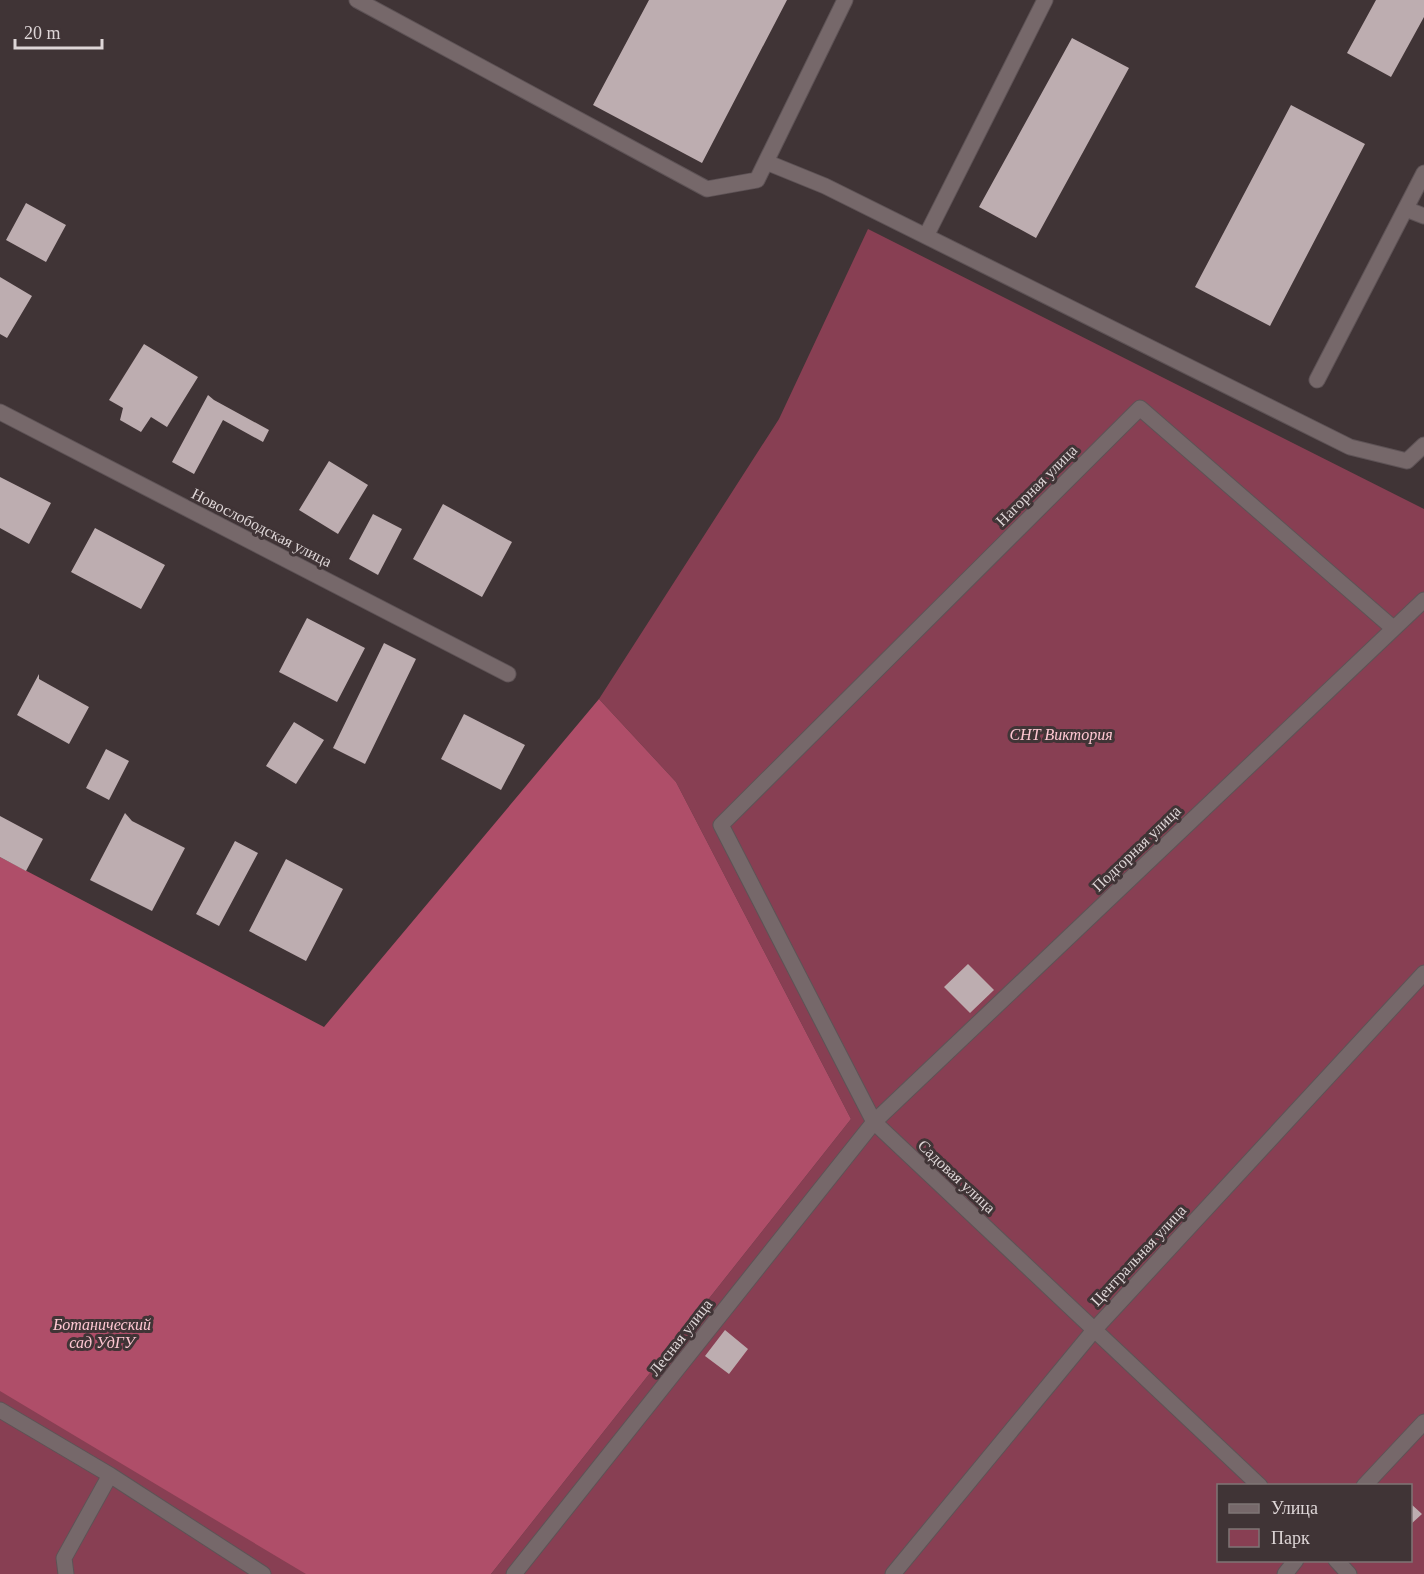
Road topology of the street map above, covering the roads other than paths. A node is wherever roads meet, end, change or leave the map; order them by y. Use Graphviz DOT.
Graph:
graph roads {
  1 [pos="357,0"];
  2 [pos="845,0"];
  3 [pos="1045,0"];
  4 [pos="766,162"];
  5 [pos="1424,173"];
  6 [pos="1406,208"];
  7 [pos="1424,216"];
  8 [pos="926,236"];
  9 [pos="1317,380"];
  10 [pos="0,411"];
  11 [pos="1424,445"];
  12 [pos="1424,600"];
  13 [pos="1393,628"];
  14 [pos="508,674"];
  15 [pos="721,825"];
  16 [pos="1424,974"];
  17 [pos="873,1122"];
  18 [pos="1095,1329"];
  19 [pos="0,1410"];
  20 [pos="1424,1422"];
  21 [pos="110,1475"];
  22 [pos="1259,1484"];
  23 [pos="1365,1484"];
  24 [pos="1294,1562"];
  25 [pos="1338,1562"];
  26 [pos="66,1574"];
  27 [pos="263,1574"];
  28 [pos="514,1574"];
  29 [pos="893,1574"];
  30 [pos="1285,1574"];
  31 [pos="1349,1574"];
  1 -- 4 [label="street"];
  2 -- 4 [label="street"];
  3 -- 8 [label="street"];
  4 -- 8 [label="street"];
  5 -- 6 [label="street"];
  6 -- 7 [label="street"];
  6 -- 9 [label="street"];
  8 -- 11 [label="street"];
  10 -- 14 [label="street, Новослободская улица"];
  12 -- 13 [label="street, Подгорная улица"];
  13 -- 15 [label="street, Нагорная улица"];
  13 -- 17 [label="street, Подгорная улица"];
  15 -- 17 [label="street, Садовая улица"];
  16 -- 18 [label="street, Центральная улица"];
  17 -- 18 [label="street, Садовая улица"];
  17 -- 28 [label="street, Лесная улица"];
  18 -- 22 [label="street, Садовая улица"];
  18 -- 29 [label="street, Центральная улица"];
  19 -- 21 [label="street"];
  20 -- 23 [label="street"];
  21 -- 26 [label="street"];
  21 -- 27 [label="street"];
  24 -- 30 [label="street"];
  25 -- 31 [label="street"];
}
